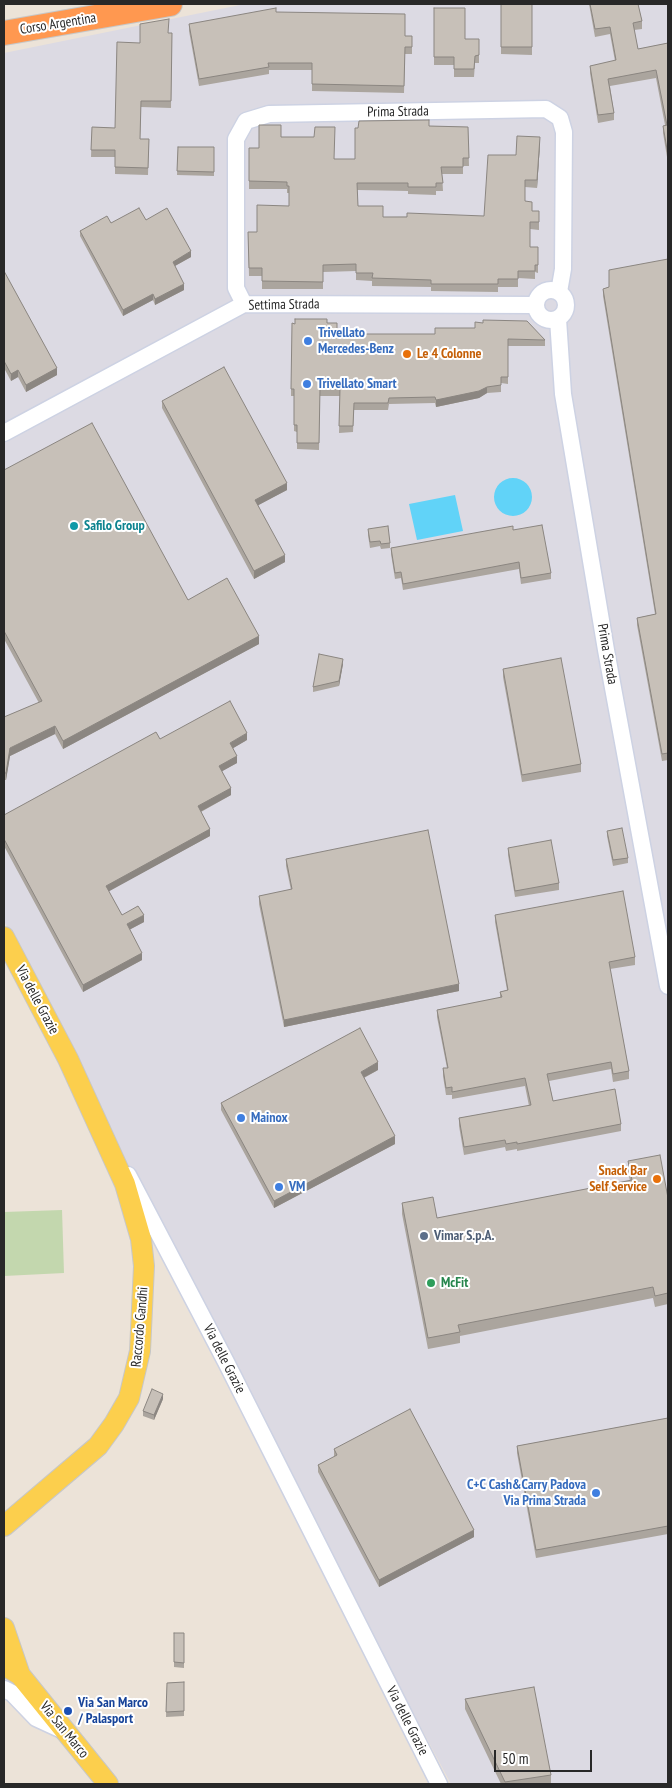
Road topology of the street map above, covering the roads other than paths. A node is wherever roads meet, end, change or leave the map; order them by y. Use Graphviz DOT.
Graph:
graph roads {
  1 [pos="170,4"];
  2 [pos="100,17"];
  3 [pos="4,33"];
  4 [pos="4,48"];
  5 [pos="559,292"];
  6 [pos="244,304"];
  7 [pos="536,305"];
  8 [pos="558,319"];
  9 [pos="4,433"];
  10 [pos="4,937"];
  11 [pos="668,986"];
  12 [pos="94,1114"];
  13 [pos="4,1526"];
  14 [pos="4,1628"];
  15 [pos="12,1670"];
  16 [pos="4,1689"];
  17 [pos="64,1732"];
  18 [pos="108,1784"];
  19 [pos="439,1784"];
  1 -- 2 [label="highway, Corso Argentina"];
  2 -- 3 [label="highway, Corso Argentina"];
  2 -- 4 [label="highway"];
  5 -- 6 [label="street, Prima Strada"];
  5 -- 7 [label="street"];
  5 -- 8 [label="street, Prima Strada"];
  6 -- 7 [label="street, Settima Strada"];
  6 -- 9 [label="street, Settima Strada"];
  7 -- 8 [label="street"];
  8 -- 11 [label="street, Prima Strada"];
  10 -- 12 [label="main road, Via delle Grazie"];
  12 -- 13 [label="main road, Raccordo Gandhi"];
  12 -- 19 [label="street, Via delle Grazie"];
  14 -- 15 [label="main road, Via San Marco"];
  15 -- 17 [label="main road, Via San Marco"];
  16 -- 17 [label="street"];
  17 -- 18 [label="main road, Via San Marco"];
}
